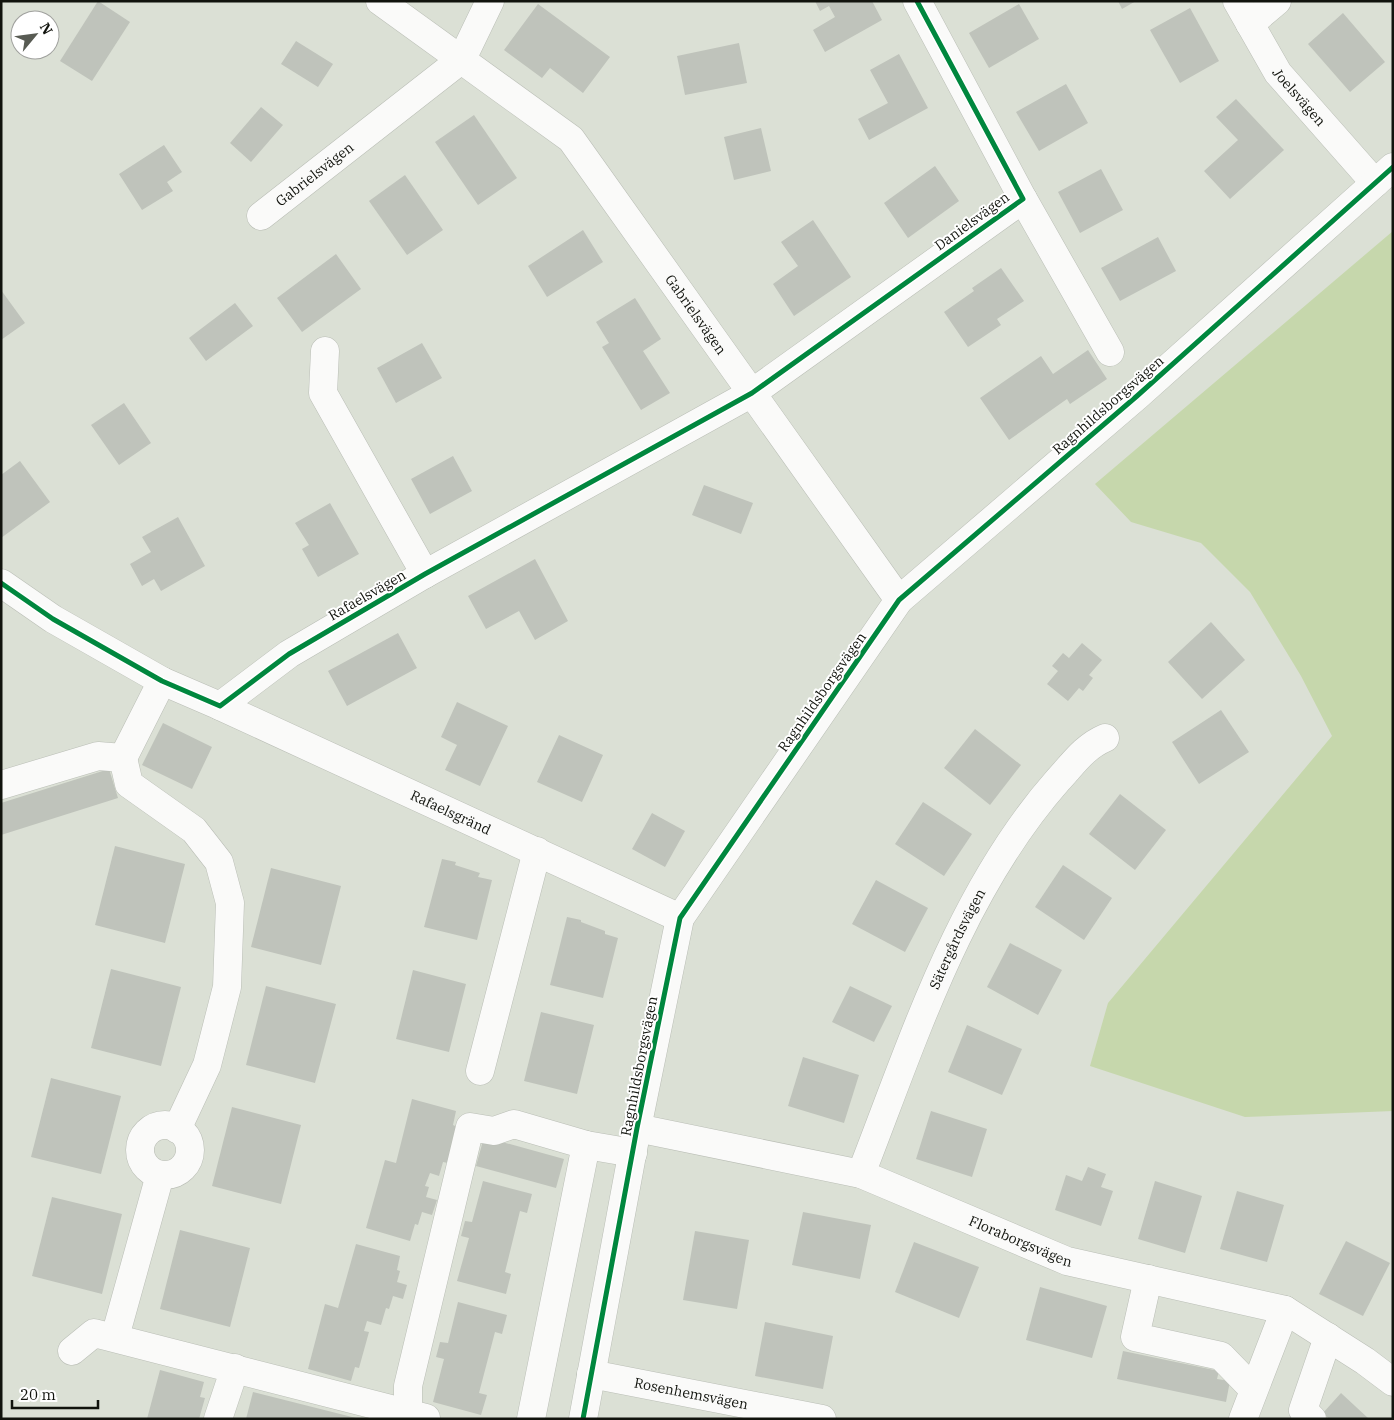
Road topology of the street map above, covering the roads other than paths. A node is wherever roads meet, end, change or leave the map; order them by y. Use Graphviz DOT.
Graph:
graph roads {
  1 [pos="380,1"];
  2 [pos="490,1"];
  3 [pos="917,1"];
  4 [pos="1277,1"];
  5 [pos="1244,13"];
  6 [pos="462,59"];
  7 [pos="1384,175"];
  8 [pos="1022,199"];
  9 [pos="261,216"];
  10 [pos="325,351"];
  11 [pos="1110,352"];
  12 [pos="752,393"];
  13 [pos="425,574"];
  14 [pos="1,583"];
  15 [pos="899,600"];
  16 [pos="162,681"];
  17 [pos="220,706"];
  18 [pos="1105,738"];
  19 [pos="124,758"];
  20 [pos="1,785"];
  21 [pos="537,851"];
  22 [pos="680,918"];
  23 [pos="480,1071"];
  24 [pos="177,1129"];
  25 [pos="635,1141"];
  26 [pos="586,1145"];
  27 [pos="861,1174"];
  28 [pos="160,1175"];
  29 [pos="1148,1279"];
  30 [pos="1285,1310"];
  31 [pos="115,1337"];
  32 [pos="1328,1337"];
  33 [pos="72,1352"];
  34 [pos="234,1368"];
  35 [pos="591,1374"];
  36 [pos="1393,1382"];
  37 [pos="1253,1389"];
  38 [pos="415,1417"];
  39 [pos="218,1419"];
  40 [pos="531,1419"];
  41 [pos="583,1419"];
  42 [pos="822,1419"];
  43 [pos="1242,1419"];
  44 [pos="1312,1419"];
  1 -- 6 [label="street, Gabrielsvägen"];
  2 -- 6 [label="street"];
  3 -- 8 [label="street, Danielsvägen"];
  4 -- 5 [label="street"];
  5 -- 7 [label="street, Joelsvägen"];
  6 -- 9 [label="street, Gabrielsvägen"];
  6 -- 12 [label="street, Gabrielsvägen"];
  7 -- 15 [label="street, Ragnhildsborgsvägen"];
  8 -- 11 [label="street, Danielsvägen"];
  8 -- 12 [label="street, Danielsvägen"];
  10 -- 13 [label="street, Rafaelsvägen"];
  12 -- 13 [label="street, Rafaelsvägen"];
  12 -- 15 [label="street, Gabrielsvägen"];
  13 -- 17 [label="street, Rafaelsvägen"];
  14 -- 16 [label="street"];
  15 -- 22 [label="street, Ragnhildsborgsvägen"];
  16 -- 17 [label="street"];
  16 -- 19 [label="street"];
  17 -- 21 [label="street, Rafaelsgränd"];
  18 -- 27 [label="street, Sätergårdsvägen"];
  19 -- 20 [label="street"];
  19 -- 24 [label="street"];
  21 -- 22 [label="street, Rafaelsgränd"];
  21 -- 23 [label="street"];
  22 -- 25 [label="street, Ragnhildsborgsvägen"];
  24 -- 28 [label="street"];
  24 -- 28 [label="street"];
  25 -- 26 [label="street, Floraborgsvägen"];
  25 -- 27 [label="street, Floraborgsvägen"];
  25 -- 35 [label="street, Ragnhildsborgsvägen"];
  26 -- 38 [label="street, Floraborgsvägen"];
  26 -- 40 [label="street"];
  27 -- 29 [label="street, Floraborgsvägen"];
  28 -- 31 [label="street"];
  29 -- 30 [label="street, Floraborgsvägen"];
  29 -- 37 [label="street"];
  30 -- 32 [label="street, Floraborgsvägen"];
  30 -- 37 [label="street"];
  31 -- 33 [label="street"];
  31 -- 34 [label="street"];
  32 -- 36 [label="street, Floraborgsvägen"];
  32 -- 44 [label="street"];
  34 -- 38 [label="street"];
  34 -- 39 [label="street"];
  35 -- 41 [label="street, Ragnhildsborgsvägen"];
  35 -- 42 [label="street, Rosenhemsvägen"];
  37 -- 43 [label="street"];
}
